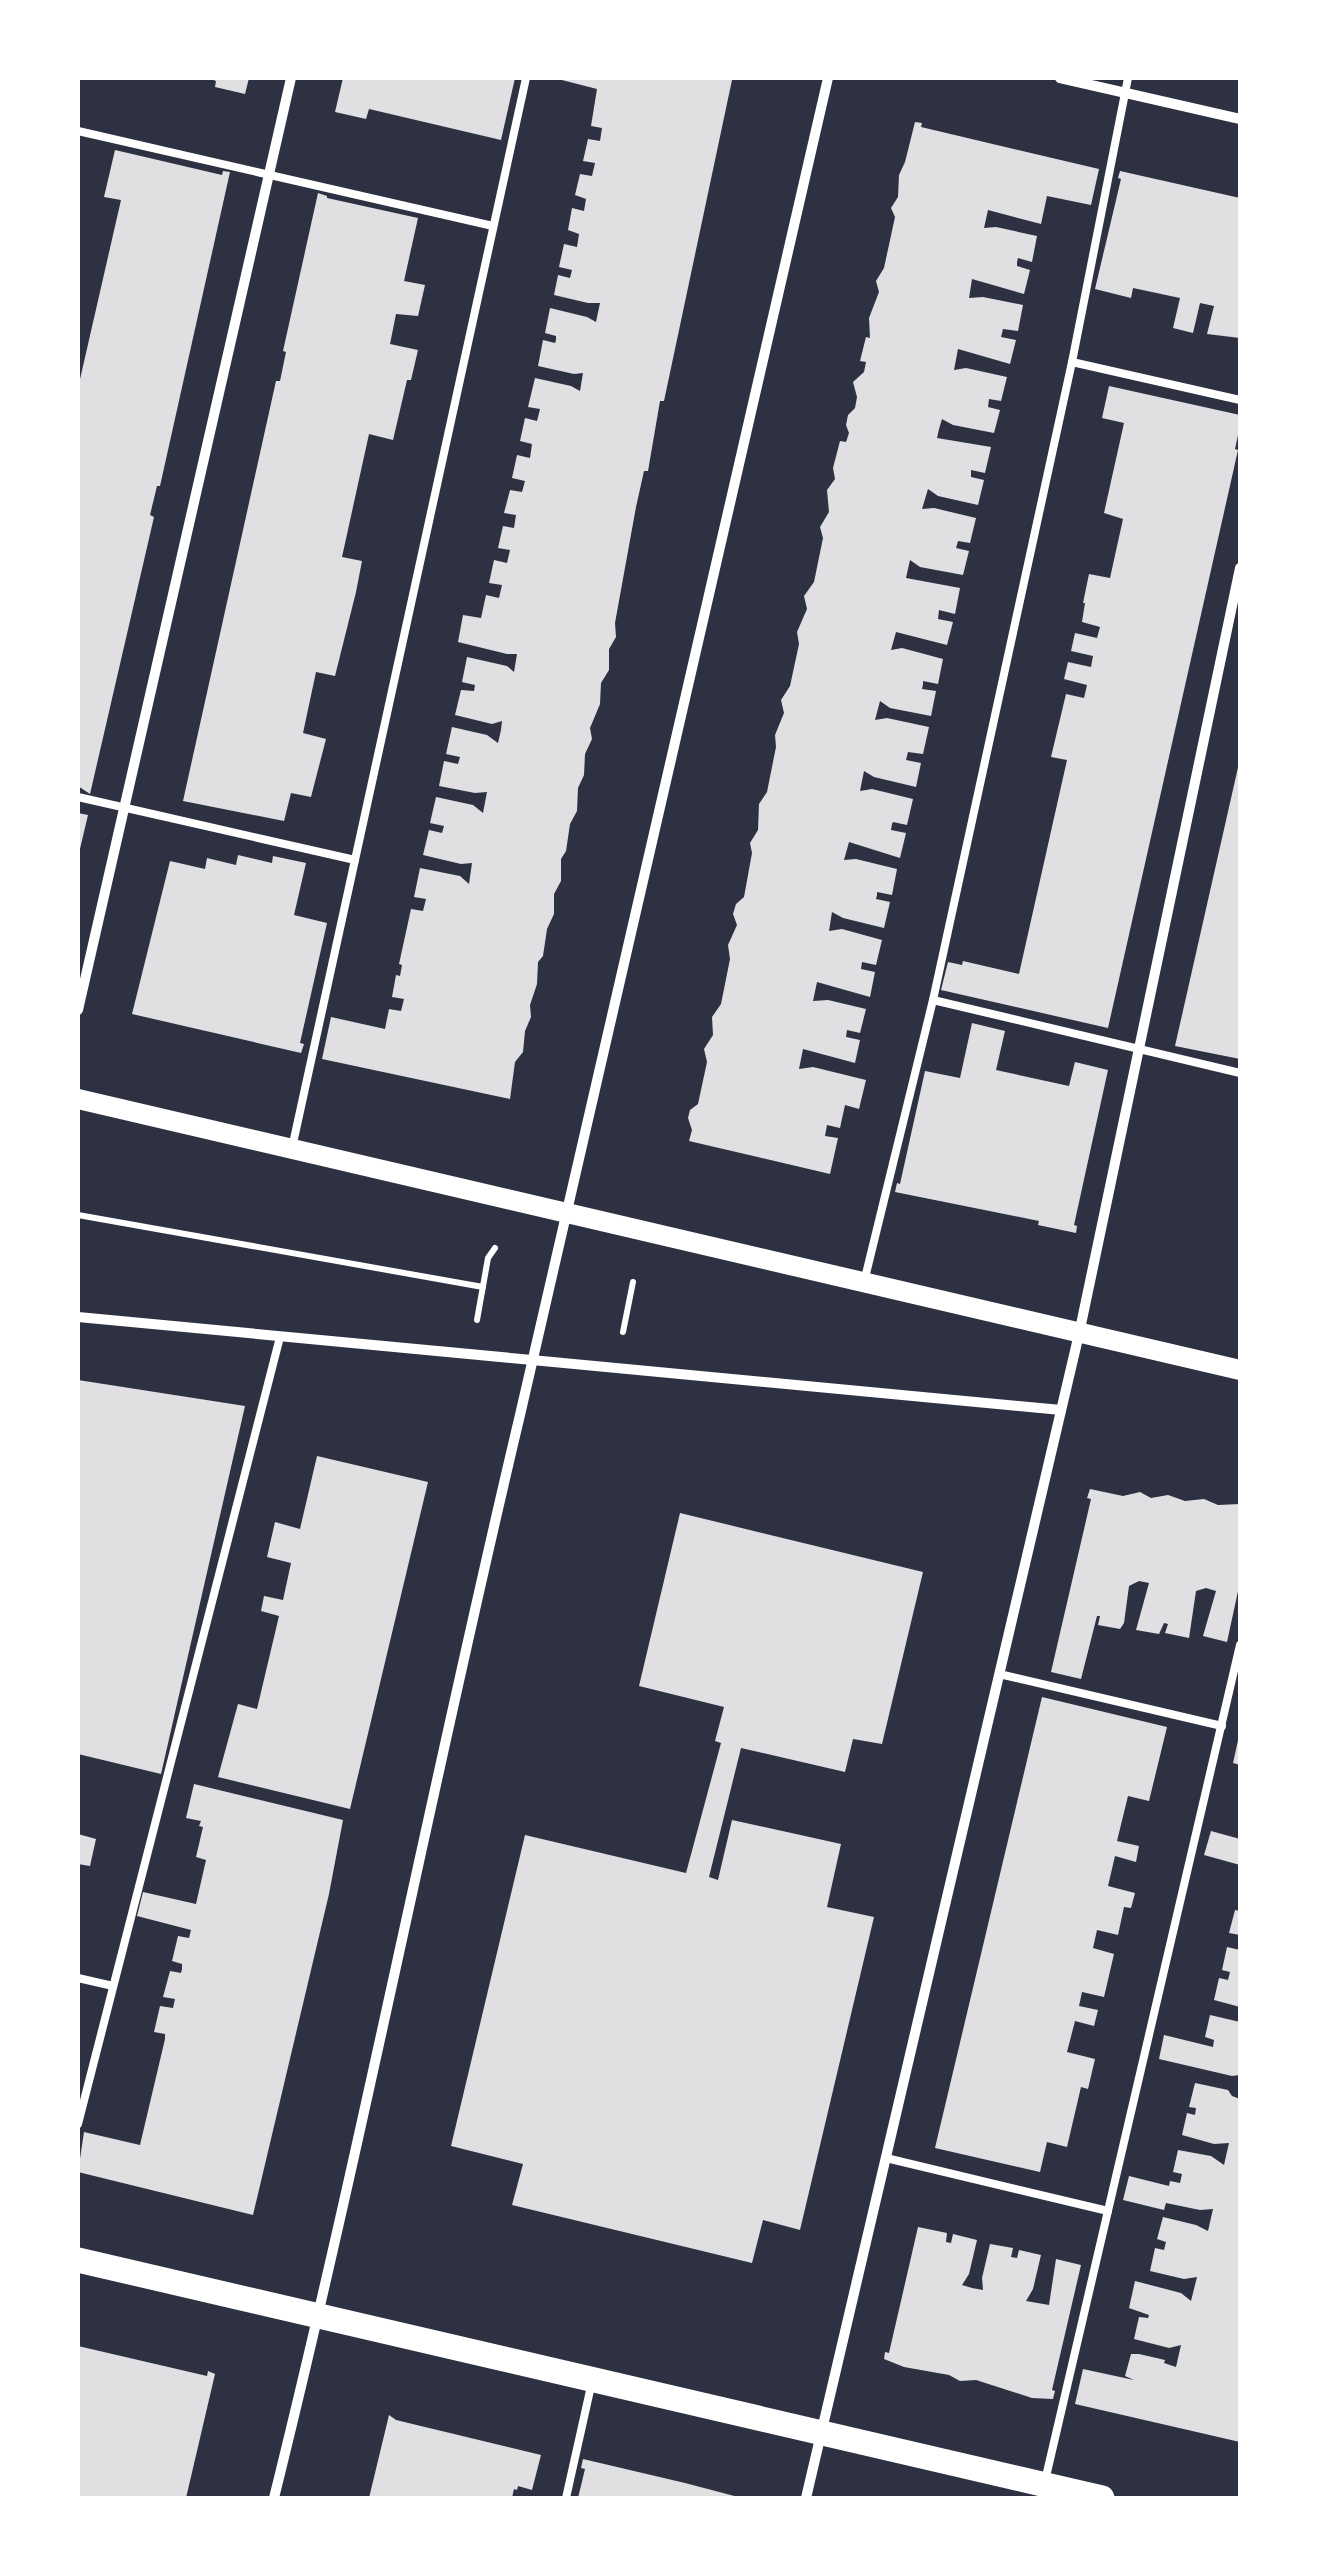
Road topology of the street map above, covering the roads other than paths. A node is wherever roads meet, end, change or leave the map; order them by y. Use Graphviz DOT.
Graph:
graph roads {
  1 [pos="291,78"];
  2 [pos="526,78"];
  3 [pos="828,78"];
  4 [pos="1060,78"];
  5 [pos="1128,78"];
  6 [pos="1125,92"];
  7 [pos="1240,119"];
  8 [pos="78,131"];
  9 [pos="268,175"];
  10 [pos="494,226"];
  11 [pos="1072,362"];
  12 [pos="1240,400"];
  13 [pos="1240,568"];
  14 [pos="78,797"];
  15 [pos="124,807"];
  16 [pos="355,860"];
  17 [pos="933,1000"];
  18 [pos="78,1010"];
  19 [pos="1141,1047"];
  20 [pos="1240,1072"];
  21 [pos="78,1099"];
  22 [pos="291,1149"];
  23 [pos="570,1213"];
  24 [pos="864,1282"];
  25 [pos="78,1317"];
  26 [pos="1079,1334"];
  27 [pos="280,1337"];
  28 [pos="534,1360"];
  29 [pos="1240,1370"];
  30 [pos="1061,1410"];
  31 [pos="1240,1645"];
  32 [pos="999,1674"];
  33 [pos="1222,1726"];
  34 [pos="78,1978"];
  35 [pos="113,1986"];
  36 [pos="78,2124"];
  37 [pos="886,2158"];
  38 [pos="1108,2210"];
  39 [pos="78,2260"];
  40 [pos="318,2318"];
  41 [pos="592,2380"];
  42 [pos="821,2434"];
  43 [pos="1042,2492"];
  44 [pos="274,2498"];
  45 [pos="566,2498"];
  46 [pos="806,2498"];
  47 [pos="1102,2498"];
  1 -- 9 [label="street"];
  2 -- 10 [label="lane"];
  3 -- 23 [label="street"];
  4 -- 6 [label="street"];
  5 -- 6 [label="lane"];
  6 -- 7 [label="street"];
  6 -- 11 [label="lane"];
  8 -- 9 [label="lane"];
  9 -- 10 [label="lane"];
  9 -- 15 [label="street"];
  10 -- 16 [label="lane"];
  11 -- 12 [label="lane"];
  11 -- 17 [label="lane"];
  13 -- 19 [label="street"];
  14 -- 15 [label="lane"];
  15 -- 16 [label="lane"];
  15 -- 18 [label="street"];
  16 -- 22 [label="lane"];
  17 -- 19 [label="lane"];
  17 -- 24 [label="lane"];
  19 -- 20 [label="lane"];
  19 -- 26 [label="street"];
  21 -- 22 [label="main road"];
  22 -- 23 [label="main road"];
  23 -- 24 [label="main road"];
  23 -- 28 [label="street"];
  24 -- 26 [label="main road"];
  25 -- 27 [label="street"];
  26 -- 29 [label="main road"];
  26 -- 30 [label="street"];
  27 -- 28 [label="street"];
  27 -- 35 [label="lane"];
  28 -- 30 [label="street"];
  28 -- 40 [label="street"];
  30 -- 32 [label="street"];
  31 -- 33 [label="lane"];
  32 -- 33 [label="lane"];
  32 -- 37 [label="street"];
  33 -- 38 [label="lane"];
  34 -- 35 [label="lane"];
  35 -- 36 [label="lane"];
  37 -- 38 [label="lane"];
  37 -- 42 [label="street"];
  38 -- 43 [label="lane"];
  39 -- 40 [label="main road"];
  40 -- 41 [label="main road"];
  40 -- 44 [label="street"];
  41 -- 42 [label="main road"];
  41 -- 45 [label="lane"];
  42 -- 43 [label="main road"];
  42 -- 46 [label="street"];
  43 -- 47 [label="main road"];
}
